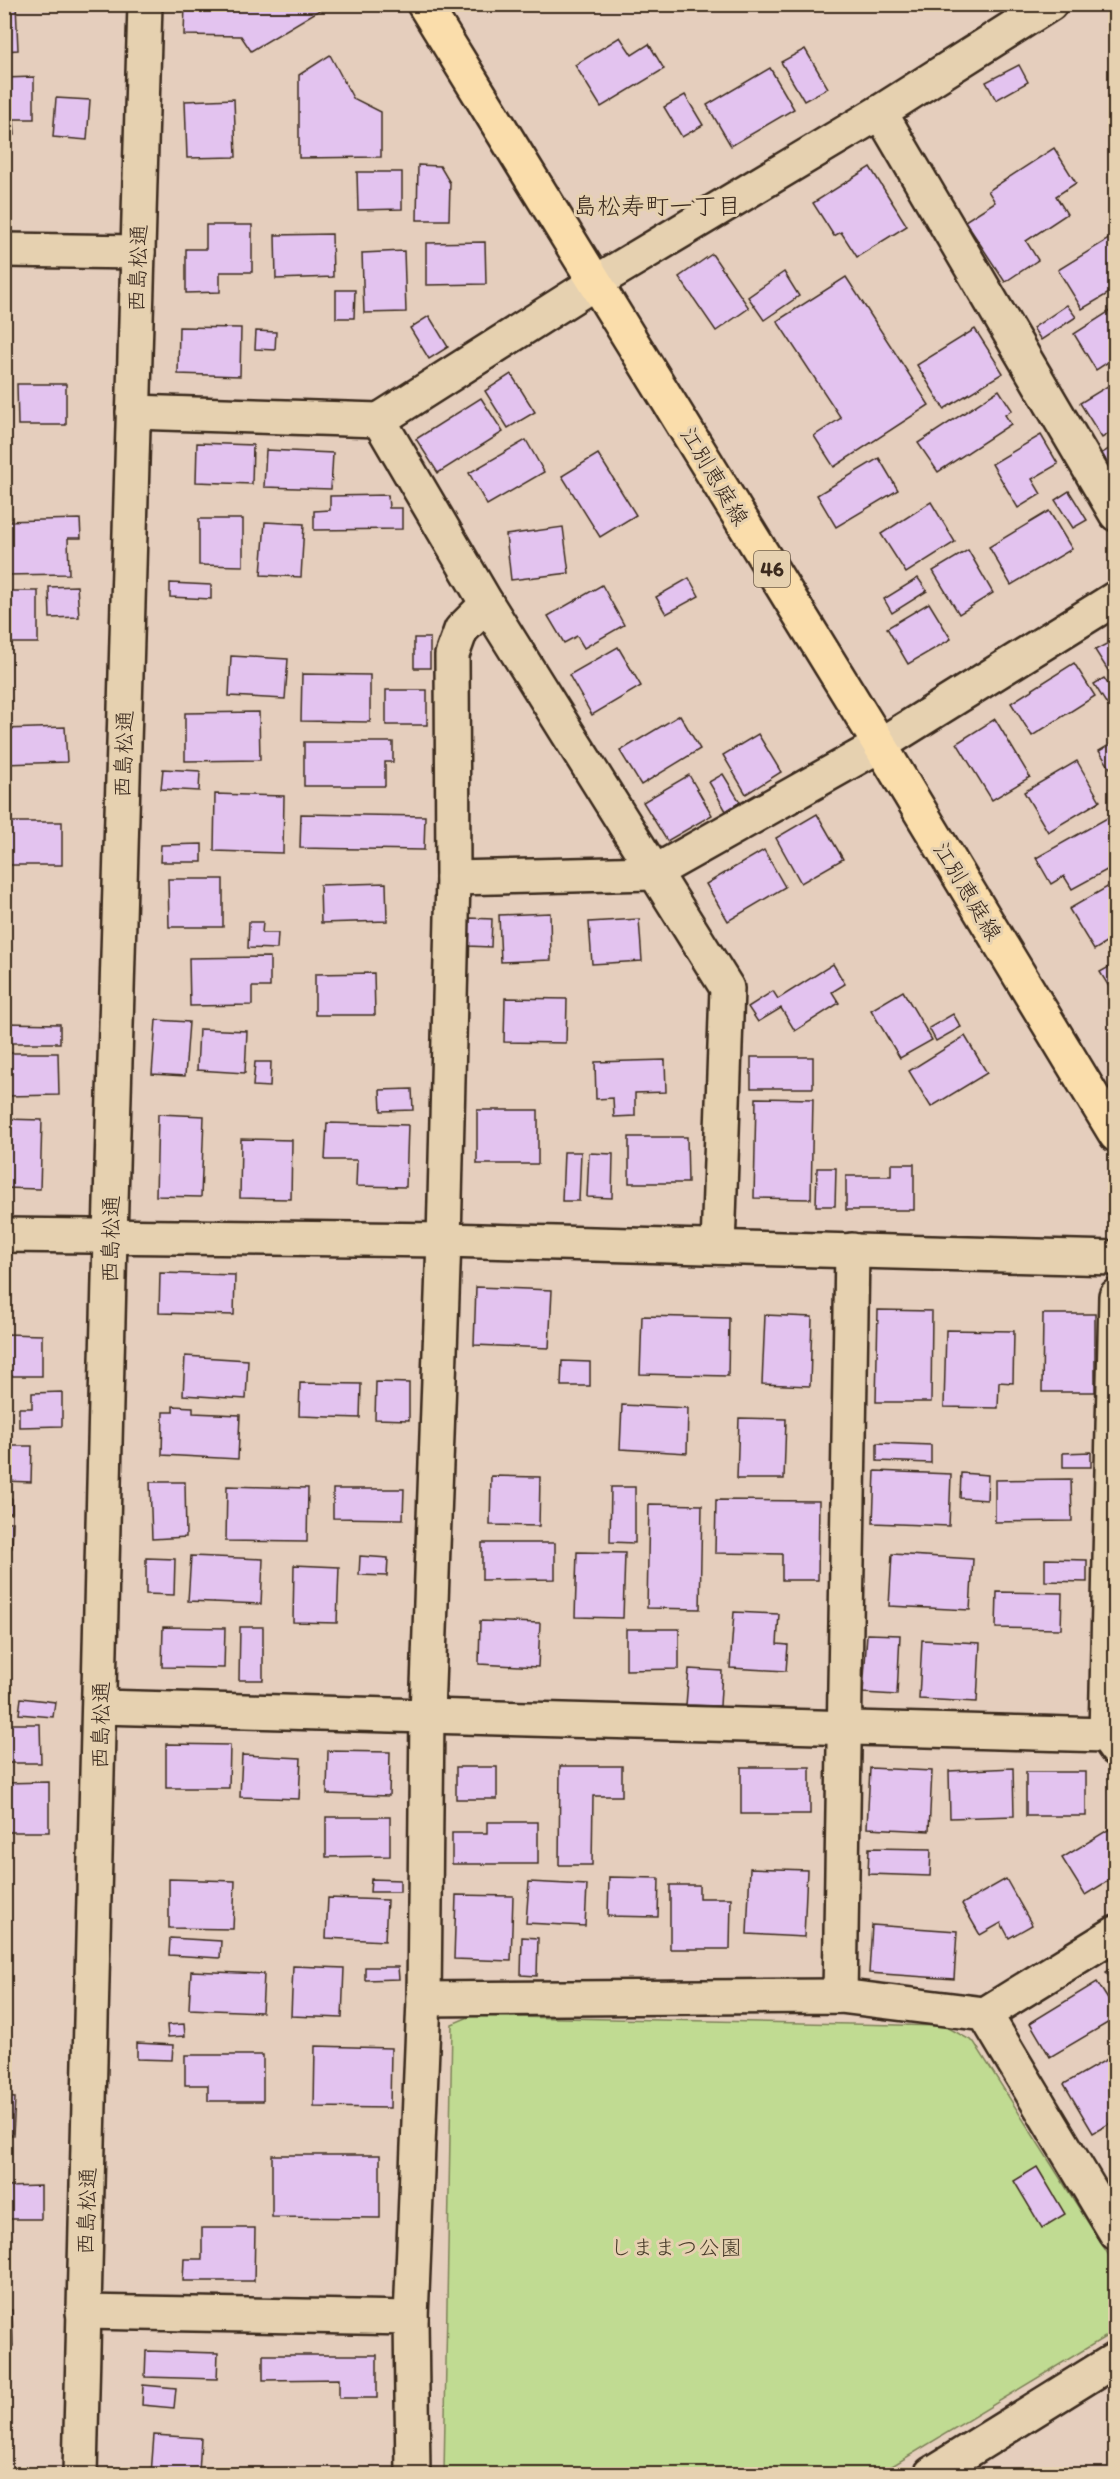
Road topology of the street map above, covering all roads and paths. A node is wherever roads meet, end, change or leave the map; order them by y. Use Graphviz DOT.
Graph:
graph roads {
  1 [pos="145,4"];
  2 [pos="424,4"];
  3 [pos="1050,4"];
  4 [pos="880,112"];
  5 [pos="4,250"];
  6 [pos="138,252"];
  7 [pos="596,282"];
  8 [pos="133,412"];
  9 [pos="379,420"];
  10 [pos="1116,514"];
  11 [pos="1116,598"];
  12 [pos="487,604"];
  13 [pos="880,745"];
  14 [pos="654,873"];
  15 [pos="453,878"];
  16 [pos="1116,1135"];
  17 [pos="4,1234"];
  18 [pos="110,1238"];
  19 [pos="444,1240"];
  20 [pos="718,1247"];
  21 [pos="852,1250"];
  22 [pos="1116,1258"];
  23 [pos="1116,1296"];
  24 [pos="101,1707"];
  25 [pos="427,1714"];
  26 [pos="844,1727"];
  27 [pos="1111,1742"];
  28 [pos="1116,1933"];
  29 [pos="840,1996"];
  30 [pos="424,1999"];
  31 [pos="985,2014"];
  32 [pos="1116,2233"];
  33 [pos="83,2312"];
  34 [pos="411,2318"];
  35 [pos="1116,2359"];
  36 [pos="80,2475"];
  37 [pos="413,2475"];
  38 [pos="931,2475"];
  1 -- 6 [label="street, 西島松通"];
  2 -- 7 [label="main road, 江別恵庭線 / 46"];
  3 -- 4 [label="street"];
  4 -- 7 [label="street"];
  4 -- 10 [label="street"];
  5 -- 6 [label="street"];
  6 -- 8 [label="street, 西島松通"];
  7 -- 9 [label="street"];
  7 -- 13 [label="main road, 江別恵庭線 / 46"];
  8 -- 9 [label="street"];
  8 -- 18 [label="street, 西島松通"];
  9 -- 12 [label="street"];
  11 -- 13 [label="street"];
  12 -- 14 [label="street"];
  12 -- 15 [label="street"];
  13 -- 14 [label="street"];
  13 -- 16 [label="main road, 江別恵庭線 / 46"];
  14 -- 15 [label="street"];
  14 -- 20 [label="street"];
  15 -- 19 [label="street"];
  17 -- 18 [label="street"];
  18 -- 19 [label="street"];
  18 -- 24 [label="street, 西島松通"];
  19 -- 20 [label="street"];
  19 -- 25 [label="street"];
  20 -- 21 [label="street"];
  21 -- 22 [label="street"];
  21 -- 26 [label="street"];
  23 -- 27 [label="street"];
  24 -- 25 [label="street"];
  24 -- 33 [label="street, 西島松通"];
  25 -- 26 [label="street"];
  25 -- 30 [label="street"];
  26 -- 27 [label="street"];
  26 -- 29 [label="street"];
  28 -- 31 [label="street"];
  29 -- 30 [label="street"];
  29 -- 31 [label="street"];
  30 -- 34 [label="street"];
  31 -- 32 [label="street"];
  33 -- 34 [label="street"];
  33 -- 36 [label="street, 西島松通"];
  34 -- 37 [label="street"];
  35 -- 38 [label="street"];
}
